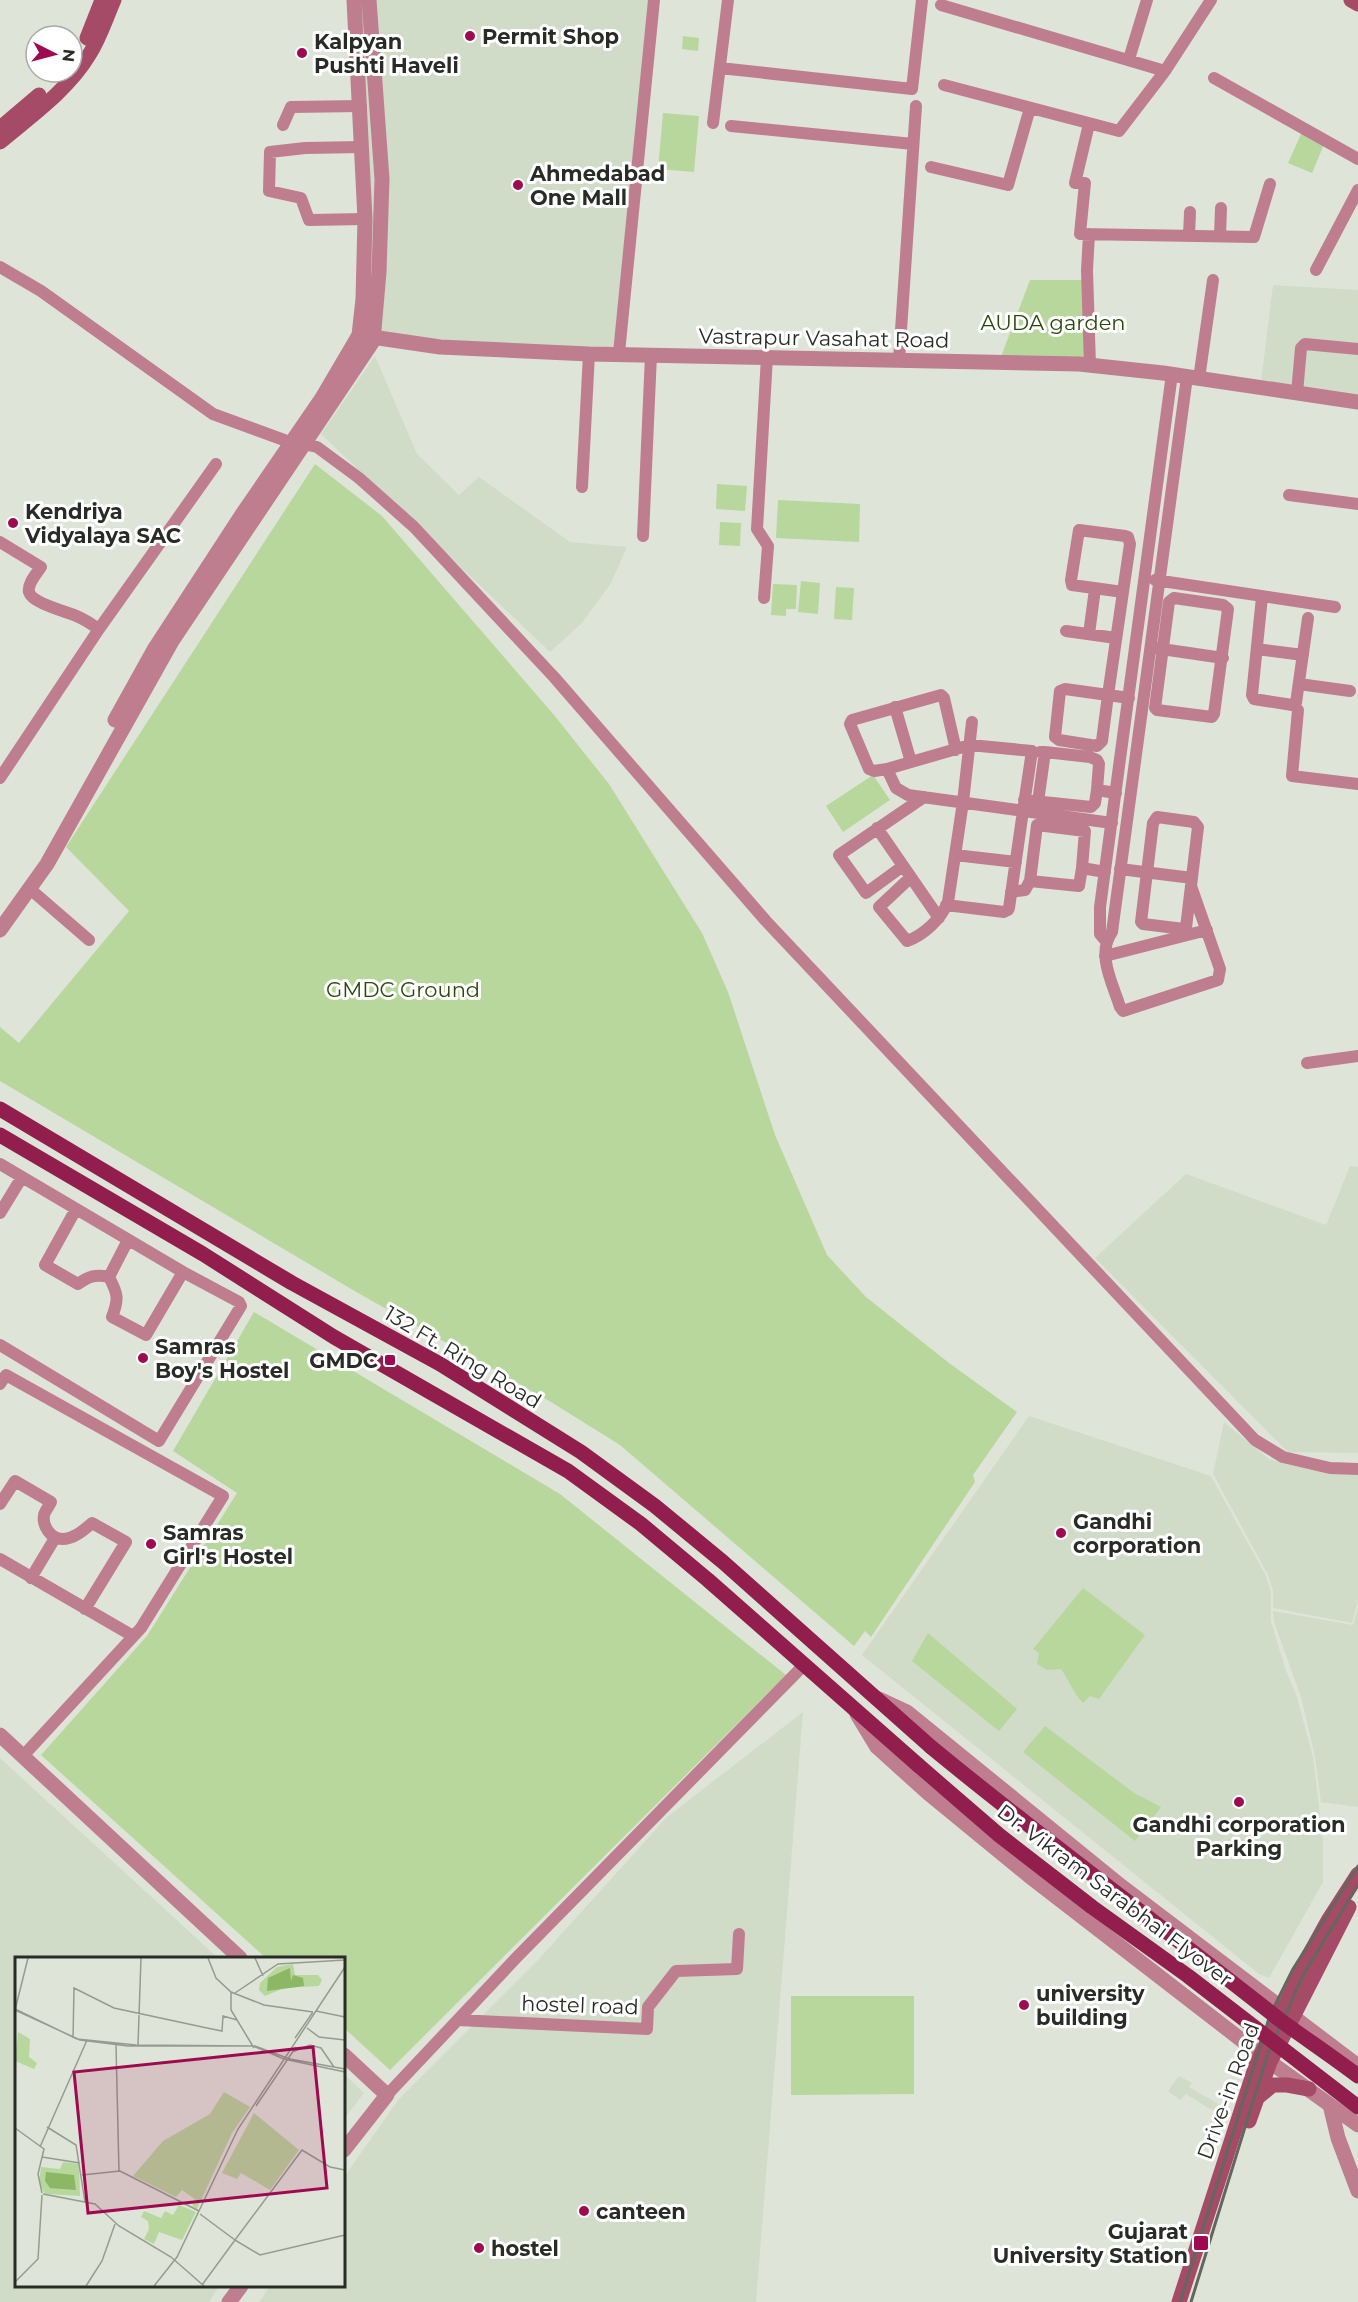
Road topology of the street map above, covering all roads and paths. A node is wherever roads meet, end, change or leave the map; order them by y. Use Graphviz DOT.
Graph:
graph roads {
  1 [pos="354,0"];
  2 [pos="369,0"];
  3 [pos="654,0"];
  4 [pos="728,0"];
  5 [pos="922,0"];
  6 [pos="1147,0"];
  7 [pos="1211,0"];
  8 [pos="1351,0"];
  9 [pos="111,2"];
  10 [pos="1358,4"];
  11 [pos="941,5"];
  12 [pos="84,45"];
  13 [pos="1128,60"];
  14 [pos="720,68"];
  15 [pos="1165,71"];
  16 [pos="1214,78"];
  17 [pos="51,84"];
  18 [pos="944,85"];
  19 [pos="361,106"];
  20 [pos="916,106"];
  21 [pos="1030,108"];
  22 [pos="714,123"];
  23 [pos="1089,124"];
  24 [pos="283,125"];
  25 [pos="731,126"];
  26 [pos="0,128"];
  27 [pos="0,142"];
  28 [pos="913,144"];
  29 [pos="361,147"];
  30 [pos="1358,159"];
  31 [pos="931,167"];
  32 [pos="1270,184"];
  33 [pos="1358,190"];
  34 [pos="1221,208"];
  35 [pos="1190,212"];
  36 [pos="365,219"];
  37 [pos="1089,234"];
  38 [pos="1189,236"];
  39 [pos="1220,236"];
  40 [pos="0,267"];
  41 [pos="1316,270"];
  42 [pos="1213,280"];
  43 [pos="367,337"];
  44 [pos="1358,350"];
  45 [pos="619,353"];
  46 [pos="589,354"];
  47 [pos="651,355"];
  48 [pos="767,357"];
  49 [pos="899,360"];
  50 [pos="1090,366"];
  51 [pos="1186,377"];
  52 [pos="1296,393"];
  53 [pos="1358,402"];
  54 [pos="298,443"];
  55 [pos="216,464"];
  56 [pos="582,487"];
  57 [pos="1289,495"];
  58 [pos="1358,504"];
  59 [pos="643,536"];
  60 [pos="0,542"];
  61 [pos="1144,579"];
  62 [pos="1161,581"];
  63 [pos="1095,589"];
  64 [pos="1123,592"];
  65 [pos="1262,597"];
  66 [pos="764,598"];
  67 [pos="1335,607"];
  68 [pos="1308,618"];
  69 [pos="99,629"];
  70 [pos="1066,631"];
  71 [pos="1089,634"];
  72 [pos="1116,638"];
  73 [pos="1157,649"];
  74 [pos="1257,649"];
  75 [pos="1303,655"];
  76 [pos="1222,658"];
  77 [pos="1299,684"];
  78 [pos="1350,691"];
  79 [pos="1108,695"];
  80 [pos="1129,698"];
  81 [pos="1150,699"];
  82 [pos="894,707"];
  83 [pos="1298,710"];
  84 [pos="972,722"];
  85 [pos="969,745"];
  86 [pos="956,750"];
  87 [pos="1039,752"];
  88 [pos="911,762"];
  89 [pos="887,769"];
  90 [pos="0,778"];
  91 [pos="1358,784"];
  92 [pos="1097,790"];
  93 [pos="1116,793"];
  94 [pos="924,797"];
  95 [pos="963,802"];
  96 [pos="1038,802"];
  97 [pos="1024,806"];
  98 [pos="1112,823"];
  99 [pos="877,828"];
  100 [pos="955,855"];
  101 [pos="1016,862"];
  102 [pos="903,866"];
  103 [pos="1082,868"];
  104 [pos="1120,869"];
  105 [pos="1105,872"];
  106 [pos="1147,872"];
  107 [pos="911,877"];
  108 [pos="1030,881"];
  109 [pos="1192,882"];
  110 [pos="30,889"];
  111 [pos="1011,892"];
  112 [pos="946,905"];
  113 [pos="0,913"];
  114 [pos="939,918"];
  115 [pos="0,930"];
  116 [pos="1207,930"];
  117 [pos="89,940"];
  118 [pos="1106,941"];
  119 [pos="1105,956"];
  120 [pos="1358,1056"];
  121 [pos="1307,1063"];
  122 [pos="0,1109"];
  123 [pos="0,1135"];
  124 [pos="0,1164"];
  125 [pos="22,1177"];
  126 [pos="75,1209"];
  127 [pos="0,1213"];
  128 [pos="128,1240"];
  129 [pos="183,1272"];
  130 [pos="109,1277"];
  131 [pos="0,1345"];
  132 [pos="0,1384"];
  133 [pos="1358,1469"];
  134 [pos="0,1504"];
  135 [pos="55,1538"];
  136 [pos="0,1559"];
  137 [pos="32,1578"];
  138 [pos="85,1609"];
  139 [pos="133,1636"];
  140 [pos="804,1665"];
  141 [pos="868,1693"];
  142 [pos="852,1708"];
  143 [pos="0,1735"];
  144 [pos="23,1756"];
  145 [pos="1358,1874"];
  146 [pos="1358,1891"];
  147 [pos="739,1934"];
  148 [pos="238,1957"];
  149 [pos="1288,2012"];
  150 [pos="459,2020"];
  151 [pos="345,2056"];
  152 [pos="1265,2058"];
  153 [pos="1358,2066"];
  154 [pos="1358,2076"];
  155 [pos="1309,2089"];
  156 [pos="387,2095"];
  157 [pos="1257,2098"];
  158 [pos="1330,2105"];
  159 [pos="1358,2107"];
  160 [pos="1358,2125"];
  161 [pos="345,2149"];
  162 [pos="1358,2191"];
  163 [pos="240,2287"];
  164 [pos="229,2302"];
  165 [pos="1179,2302"];
  166 [pos="1190,2302"];
  1 -- 19 [label="street"];
  2 -- 43 [label="street"];
  3 -- 45 [label="street"];
  4 -- 14 [label="street"];
  5 -- 14 [label="street"];
  6 -- 13 [label="street"];
  7 -- 15 [label="street"];
  8 -- 10 [label="main road"];
  9 -- 12 [label="main road"];
  9 -- 27 [label="main road"];
  11 -- 13 [label="street"];
  13 -- 15 [label="street"];
  14 -- 22 [label="street"];
  15 -- 23 [label="street"];
  16 -- 30 [label="street"];
  17 -- 26 [label="main road"];
  18 -- 21 [label="street"];
  19 -- 24 [label="street"];
  19 -- 29 [label="street"];
  20 -- 28 [label="street"];
  21 -- 23 [label="street"];
  21 -- 31 [label="street"];
  23 -- 37 [label="street"];
  25 -- 28 [label="street"];
  28 -- 49 [label="street"];
  29 -- 36 [label="street"];
  29 -- 36 [label="street"];
  32 -- 39 [label="street"];
  33 -- 41 [label="street"];
  34 -- 39 [label="street"];
  35 -- 38 [label="street"];
  36 -- 43 [label="street"];
  37 -- 38 [label="street"];
  37 -- 50 [label="street"];
  38 -- 39 [label="street"];
  40 -- 54 [label="street"];
  42 -- 51 [label="street"];
  43 -- 46 [label="street, Vastrapur Vasahat Road"];
  43 -- 54 [label="street"];
  44 -- 52 [label="street"];
  45 -- 46 [label="street, Vastrapur Vasahat Road"];
  45 -- 47 [label="street, Vastrapur Vasahat Road"];
  46 -- 56 [label="street"];
  47 -- 48 [label="street, Vastrapur Vasahat Road"];
  47 -- 59 [label="street"];
  48 -- 49 [label="street, Vastrapur Vasahat Road"];
  48 -- 66 [label="street"];
  49 -- 50 [label="street, Vastrapur Vasahat Road"];
  50 -- 51 [label="street, Vastrapur Vasahat Road"];
  51 -- 52 [label="street, Vastrapur Vasahat Road"];
  51 -- 61 [label="street"];
  51 -- 62 [label="street"];
  52 -- 53 [label="street, Vastrapur Vasahat Road"];
  54 -- 110 [label="street"];
  54 -- 113 [label="street"];
  54 -- 133 [label="street"];
  55 -- 69 [label="street"];
  57 -- 58 [label="street"];
  60 -- 69 [label="street"];
  61 -- 62 [label="street"];
  61 -- 80 [label="street"];
  62 -- 65 [label="street"];
  62 -- 73 [label="street"];
  63 -- 64 [label="street"];
  63 -- 64 [label="street"];
  63 -- 71 [label="street"];
  64 -- 72 [label="street"];
  65 -- 67 [label="street"];
  65 -- 74 [label="street"];
  68 -- 75 [label="street"];
  69 -- 90 [label="street"];
  70 -- 71 [label="street"];
  71 -- 72 [label="street"];
  72 -- 79 [label="street"];
  73 -- 76 [label="street"];
  73 -- 76 [label="street"];
  73 -- 81 [label="street"];
  74 -- 75 [label="street"];
  74 -- 77 [label="street"];
  75 -- 77 [label="street"];
  76 -- 81 [label="street"];
  77 -- 78 [label="street"];
  79 -- 79 [label="street"];
  79 -- 80 [label="street"];
  80 -- 93 [label="street"];
  81 -- 104 [label="street"];
  82 -- 86 [label="street"];
  82 -- 88 [label="street"];
  82 -- 89 [label="street"];
  83 -- 91 [label="street"];
  84 -- 85 [label="street"];
  85 -- 86 [label="street"];
  85 -- 87 [label="street"];
  85 -- 95 [label="street"];
  86 -- 88 [label="street"];
  87 -- 92 [label="street"];
  87 -- 96 [label="street"];
  87 -- 97 [label="street"];
  88 -- 89 [label="street"];
  89 -- 94 [label="street"];
  92 -- 93 [label="street"];
  92 -- 96 [label="street"];
  93 -- 98 [label="street"];
  94 -- 95 [label="street"];
  94 -- 99 [label="street"];
  95 -- 97 [label="street"];
  95 -- 100 [label="street"];
  96 -- 97 [label="street"];
  97 -- 98 [label="street"];
  97 -- 101 [label="street"];
  98 -- 105 [label="street"];
  99 -- 102 [label="street"];
  99 -- 102 [label="street"];
  100 -- 101 [label="street"];
  100 -- 112 [label="street"];
  101 -- 111 [label="street"];
  102 -- 107 [label="street"];
  103 -- 105 [label="street"];
  103 -- 108 [label="street"];
  103 -- 108 [label="street"];
  104 -- 106 [label="street"];
  104 -- 118 [label="street"];
  105 -- 118 [label="street"];
  106 -- 109 [label="street"];
  106 -- 109 [label="street"];
  106 -- 109 [label="street"];
  107 -- 114 [label="street"];
  107 -- 114 [label="street"];
  108 -- 111 [label="street"];
  109 -- 116 [label="street"];
  110 -- 115 [label="street"];
  110 -- 117 [label="street"];
  111 -- 112 [label="street"];
  112 -- 114 [label="street"];
  116 -- 119 [label="street"];
  116 -- 119 [label="street"];
  118 -- 119 [label="street"];
  120 -- 121 [label="street"];
  122 -- 141 [label="main road, 132 Ft. Ring Road"];
  123 -- 140 [label="main road, 132 Ft. Ring Road"];
  124 -- 125 [label="street"];
  125 -- 126 [label="street"];
  125 -- 127 [label="street"];
  126 -- 128 [label="street"];
  126 -- 130 [label="street"];
  128 -- 129 [label="street"];
  128 -- 130 [label="street"];
  129 -- 130 [label="street"];
  129 -- 131 [label="street"];
  132 -- 139 [label="street"];
  134 -- 135 [label="street"];
  135 -- 137 [label="street"];
  135 -- 138 [label="street"];
  136 -- 137 [label="street"];
  137 -- 138 [label="street"];
  138 -- 139 [label="street"];
  139 -- 144 [label="street"];
  140 -- 142 [label="main road, 132 Ft. Ring Road"];
  140 -- 150 [label="street"];
  141 -- 149 [label="street"];
  141 -- 154 [label="main road, Dr. Vikram Sarabhai Flyover, bridge"];
  142 -- 152 [label="street"];
  142 -- 159 [label="main road, Dr. Vikram Sarabhai Flyover, bridge"];
  143 -- 144 [label="street"];
  144 -- 148 [label="street"];
  145 -- 149 [label="main road, Drive-in Road"];
  146 -- 149 [label="main road"];
  147 -- 150 [label="street, hostel road"];
  149 -- 152 [label="main road, Drive-in Road"];
  149 -- 153 [label="street"];
  150 -- 156 [label="street"];
  151 -- 156 [label="street"];
  152 -- 155 [label="street"];
  152 -- 157 [label="main road"];
  152 -- 165 [label="main road, Drive-in Road"];
  155 -- 157 [label="main road"];
  155 -- 158 [label="street"];
  156 -- 161 [label="street"];
  157 -- 166 [label="main road"];
  158 -- 160 [label="street"];
  158 -- 162 [label="street"];
  163 -- 164 [label="street"];
}
